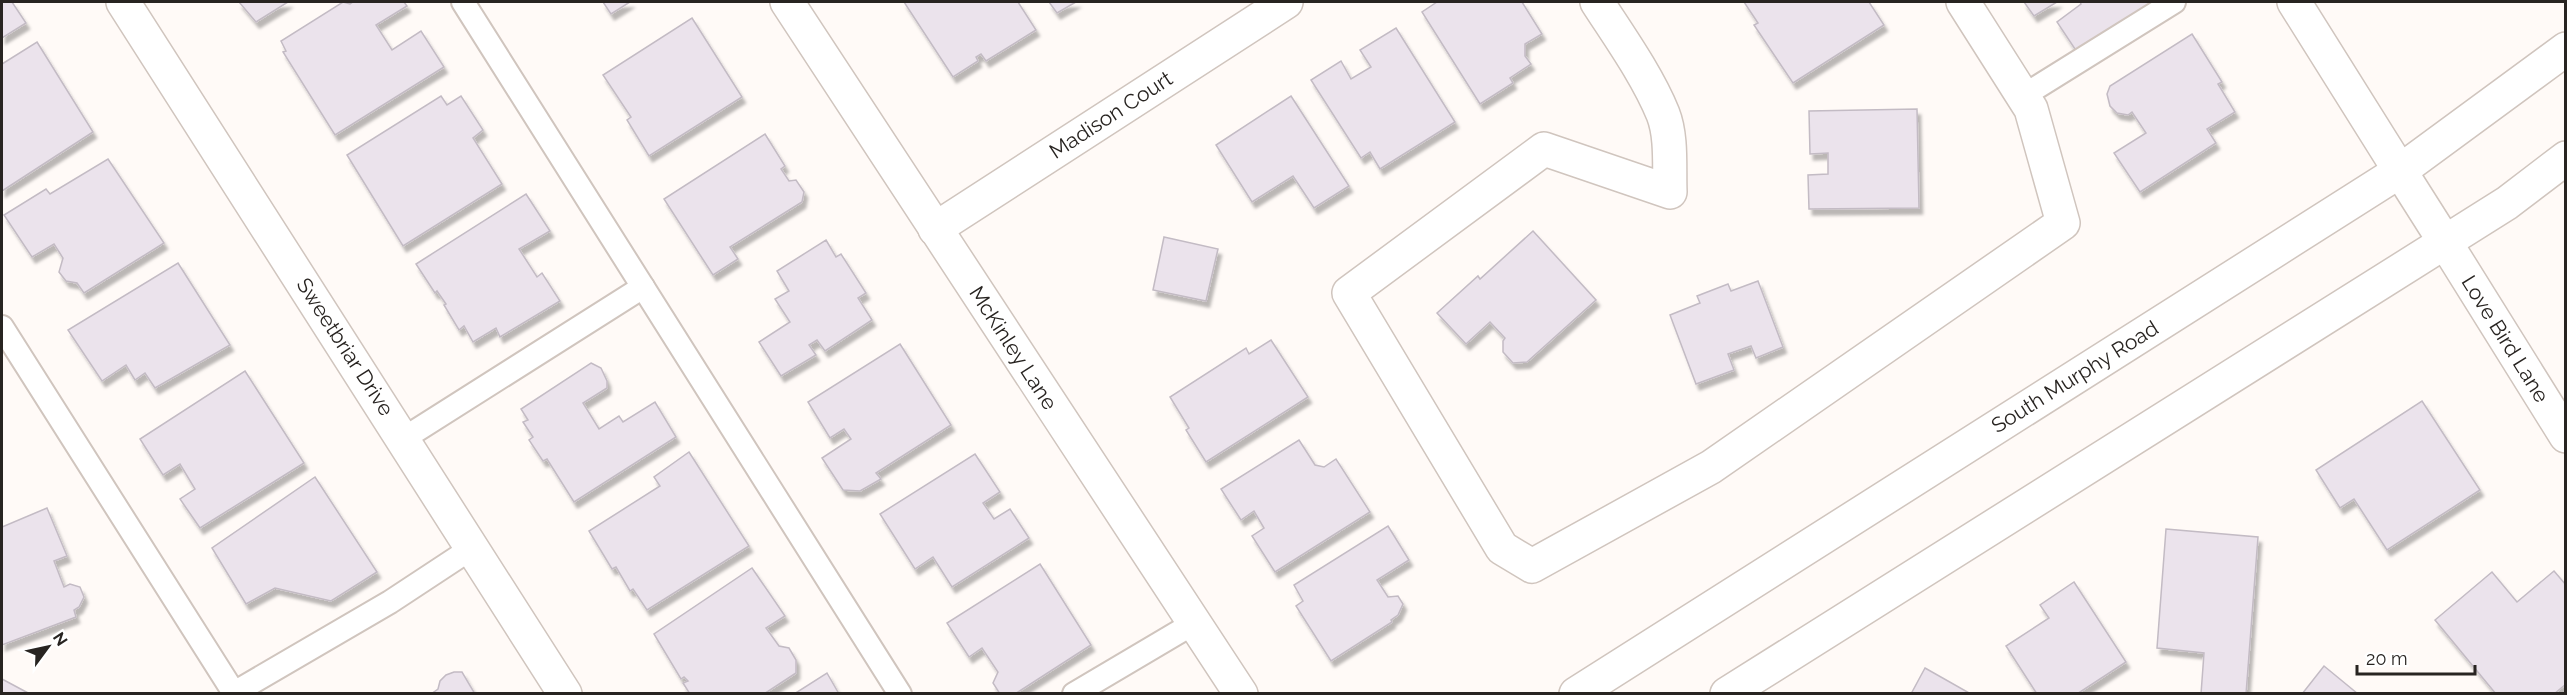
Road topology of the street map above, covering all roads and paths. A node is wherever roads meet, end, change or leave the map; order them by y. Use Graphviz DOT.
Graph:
graph roads {
  1 [pos="123,2"];
  2 [pos="463,2"];
  3 [pos="787,2"];
  4 [pos="1286,2"];
  5 [pos="1597,2"];
  6 [pos="1963,2"];
  7 [pos="2174,2"];
  8 [pos="2294,2"];
  9 [pos="2565,49"];
  10 [pos="2023,96"];
  11 [pos="2565,158"];
  12 [pos="2400,171"];
  13 [pos="935,229"];
  14 [pos="2445,242"];
  15 [pos="643,287"];
  16 [pos="2,327"];
  17 [pos="2565,435"];
  18 [pos="403,439"];
  19 [pos="472,548"];
  20 [pos="1194,623"];
  21 [pos="234,693"];
  22 [pos="565,693"];
  23 [pos="900,693"];
  24 [pos="1074,693"];
  25 [pos="1241,693"];
  26 [pos="1576,693"];
  27 [pos="1727,693"];
  1 -- 18 [label="street, Sweetbriar Drive"];
  2 -- 15 [label="lane"];
  3 -- 13 [label="street, McKinley Lane"];
  4 -- 13 [label="street, Madison Court"];
  5 -- 10 [label="street"];
  6 -- 10 [label="street"];
  7 -- 10 [label="lane"];
  8 -- 12 [label="street, Love Bird Lane"];
  9 -- 12 [label="street, South Murphy Road"];
  11 -- 14 [label="street"];
  12 -- 14 [label="street, Love Bird Lane"];
  12 -- 26 [label="street, South Murphy Road"];
  13 -- 20 [label="street, McKinley Lane"];
  14 -- 17 [label="street, Love Bird Lane"];
  14 -- 27 [label="street"];
  15 -- 18 [label="lane"];
  15 -- 23 [label="lane"];
  16 -- 21 [label="lane"];
  18 -- 19 [label="street, Sweetbriar Drive"];
  19 -- 21 [label="lane"];
  19 -- 22 [label="street, Sweetbriar Drive"];
  20 -- 24 [label="lane"];
  20 -- 25 [label="street, McKinley Lane"];
}
